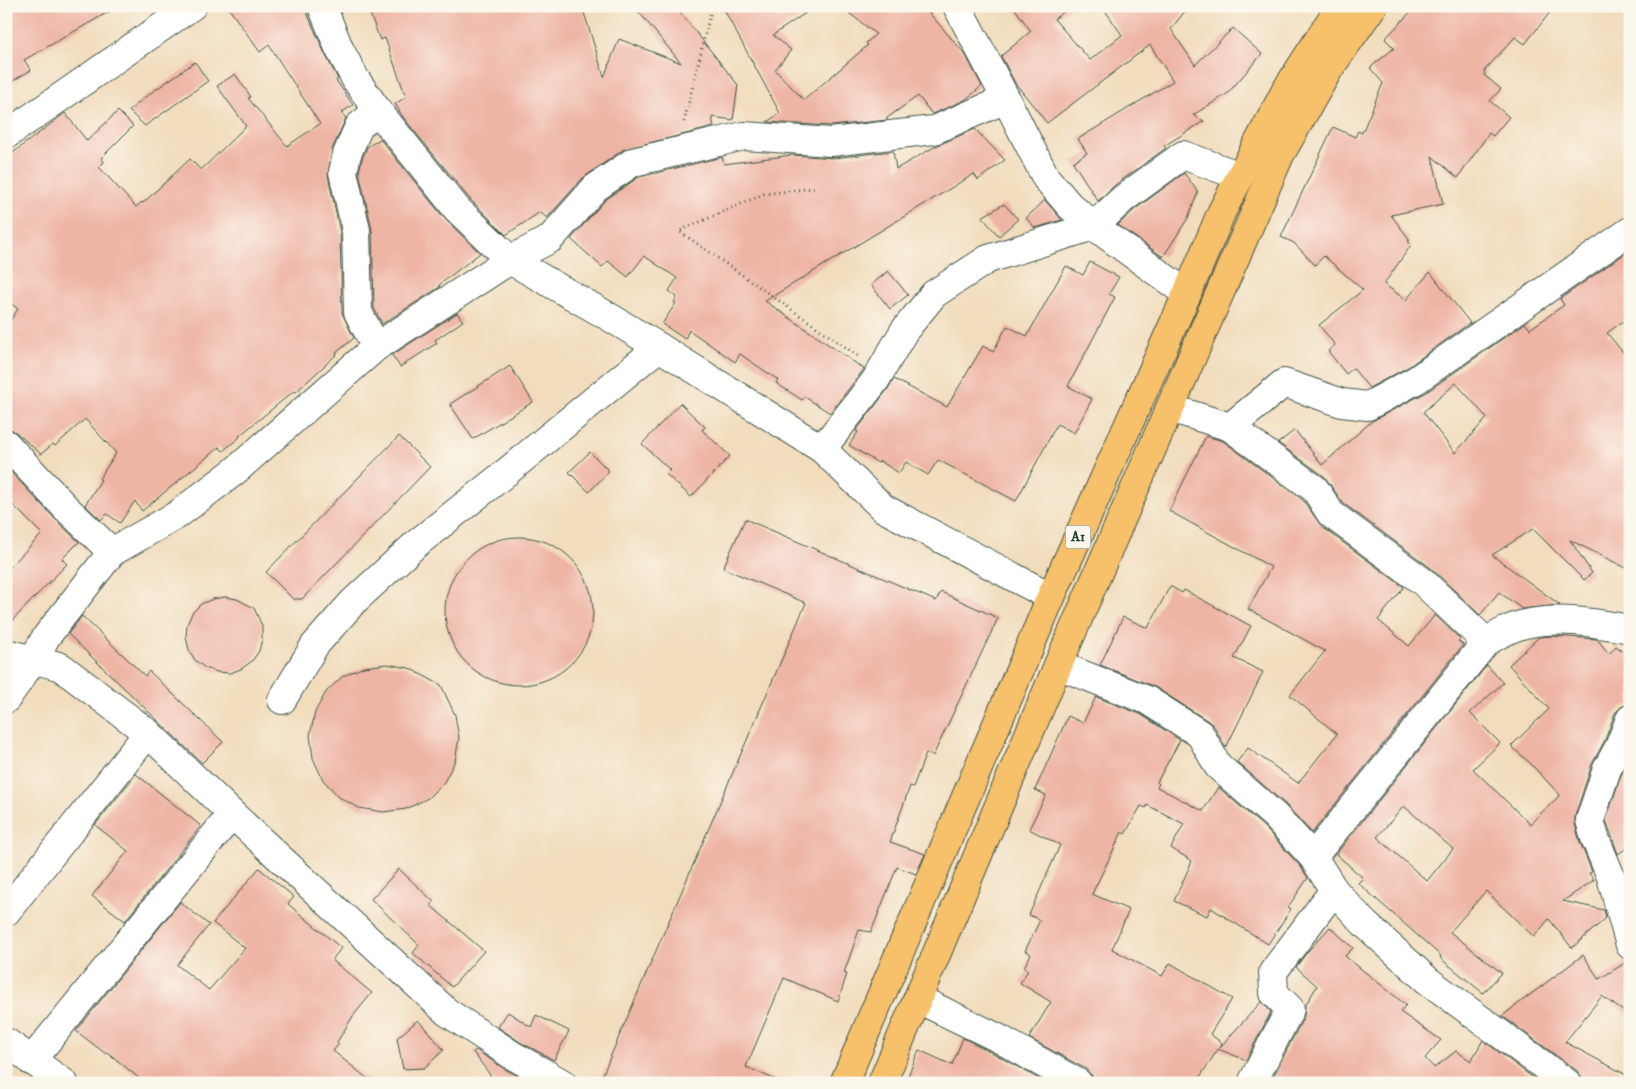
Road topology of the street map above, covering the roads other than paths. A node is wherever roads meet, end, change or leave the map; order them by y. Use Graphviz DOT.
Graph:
graph roads {
  1 [pos="192,6"];
  2 [pos="322,6"];
  3 [pos="956,6"];
  4 [pos="1340,6"];
  5 [pos="1373,6"];
  6 [pos="1006,99"];
  7 [pos="378,111"];
  8 [pos="6,135"];
  9 [pos="1240,176"];
  10 [pos="1094,226"];
  11 [pos="1630,231"];
  12 [pos="510,260"];
  13 [pos="1187,294"];
  14 [pos="376,347"];
  15 [pos="659,347"];
  16 [pos="1170,408"];
  17 [pos="1230,427"];
  18 [pos="6,444"];
  19 [pos="822,449"];
  20 [pos="112,552"];
  21 [pos="1051,598"];
  22 [pos="1630,628"];
  23 [pos="1486,642"];
  24 [pos="6,653"];
  25 [pos="33,660"];
  26 [pos="1058,665"];
  27 [pos="6,699"];
  28 [pos="282,700"];
  29 [pos="1630,719"];
  30 [pos="148,734"];
  31 [pos="232,814"];
  32 [pos="1313,857"];
  33 [pos="1334,890"];
  34 [pos="6,912"];
  35 [pos="1630,945"];
  36 [pos="918,999"];
  37 [pos="6,1042"];
  38 [pos="31,1061"];
  39 [pos="64,1083"];
  40 [pos="562,1083"];
  41 [pos="844,1083"];
  42 [pos="882,1083"];
  43 [pos="1078,1083"];
  44 [pos="1252,1083"];
  45 [pos="1567,1083"];
  1 -- 8 [label="street"];
  2 -- 7 [label="street"];
  3 -- 6 [label="street"];
  4 -- 9 [label="highway, A1"];
  5 -- 16 [label="highway, A1"];
  6 -- 10 [label="street"];
  6 -- 12 [label="street"];
  7 -- 12 [label="street"];
  7 -- 14 [label="street"];
  9 -- 10 [label="street"];
  9 -- 13 [label="highway, A1"];
  10 -- 13 [label="street"];
  10 -- 19 [label="street"];
  11 -- 17 [label="street"];
  12 -- 14 [label="street"];
  12 -- 15 [label="street"];
  13 -- 21 [label="highway, A1"];
  14 -- 20 [label="street"];
  15 -- 19 [label="street"];
  15 -- 28 [label="street"];
  16 -- 17 [label="street"];
  16 -- 26 [label="highway, A1"];
  17 -- 23 [label="street"];
  18 -- 20 [label="street"];
  19 -- 21 [label="street"];
  20 -- 25 [label="street"];
  21 -- 41 [label="highway, A1"];
  22 -- 23 [label="street"];
  23 -- 32 [label="street"];
  24 -- 25 [label="street"];
  25 -- 27 [label="street"];
  25 -- 30 [label="street"];
  26 -- 32 [label="street"];
  26 -- 36 [label="highway, A1"];
  29 -- 35 [label="street"];
  30 -- 31 [label="street"];
  30 -- 34 [label="street"];
  31 -- 38 [label="street"];
  31 -- 40 [label="street"];
  32 -- 33 [label="street"];
  33 -- 44 [label="street"];
  33 -- 45 [label="street"];
  36 -- 42 [label="highway, A1"];
  36 -- 43 [label="street"];
  37 -- 38 [label="street"];
  38 -- 39 [label="street"];
}
